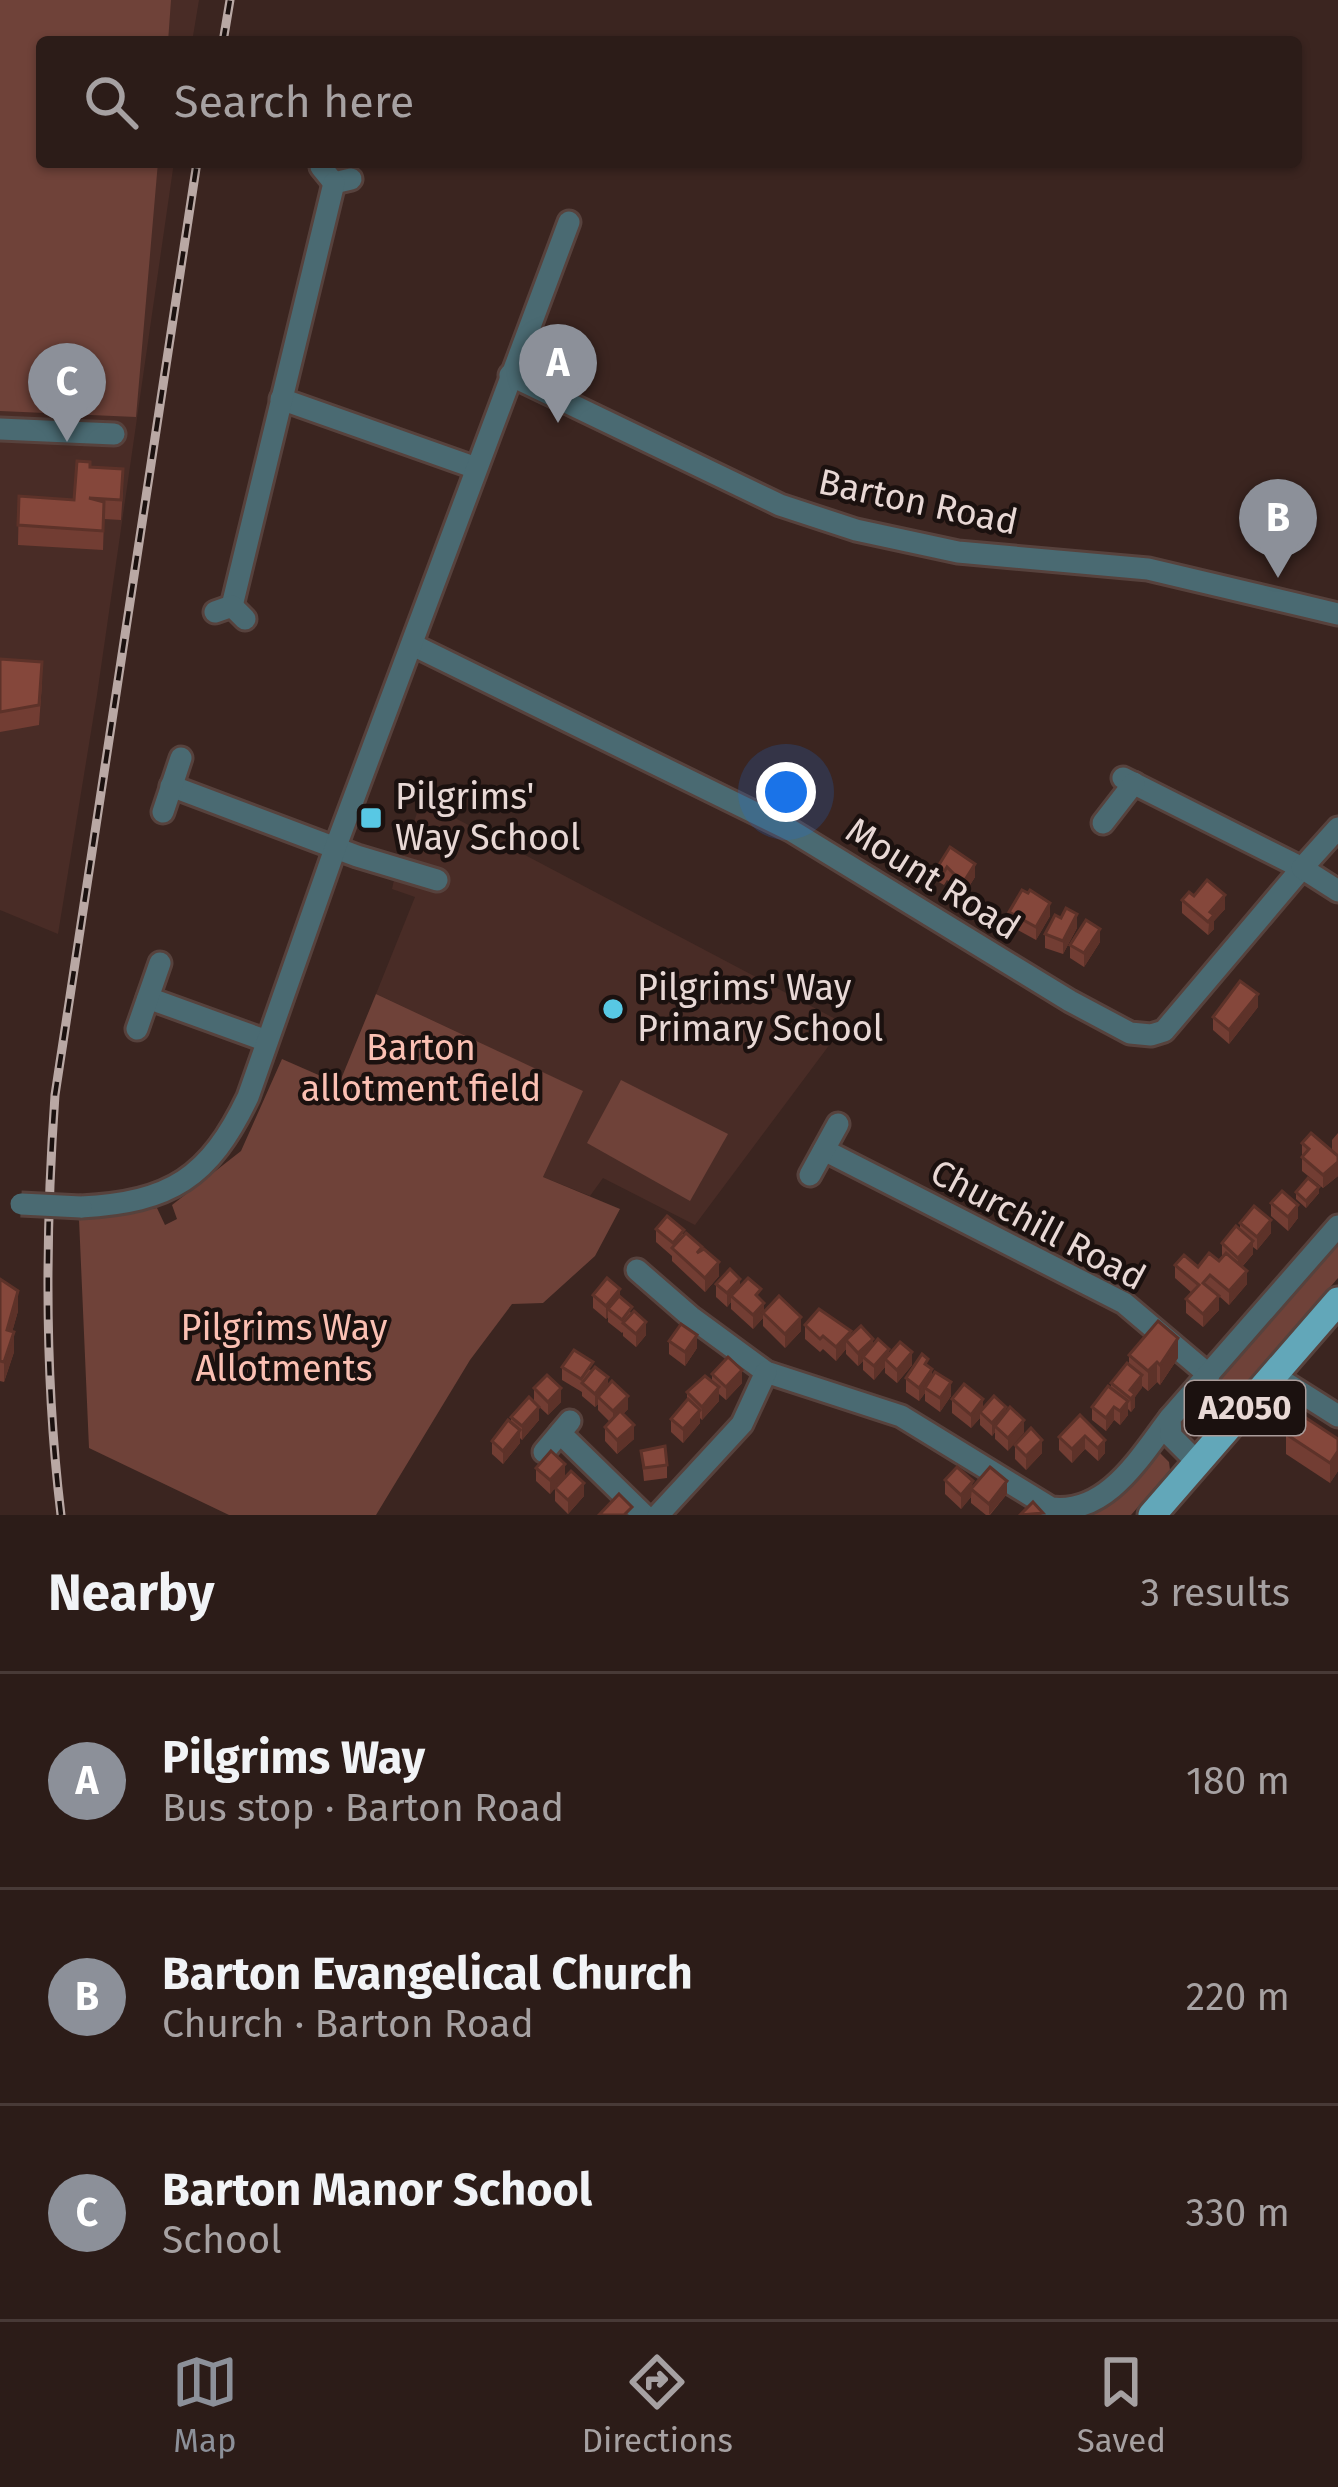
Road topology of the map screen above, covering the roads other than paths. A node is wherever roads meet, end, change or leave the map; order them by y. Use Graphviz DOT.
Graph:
graph roads {
  1 [pos="335,176"];
  2 [pos="569,222"];
  3 [pos="510,375"];
  4 [pos="280,399"];
  5 [pos="0,429"];
  6 [pos="114,434"];
  7 [pos="476,469"];
  8 [pos="231,612"];
  9 [pos="1338,614"];
  10 [pos="413,645"];
  11 [pos="181,758"];
  12 [pos="172,786"];
  13 [pos="163,812"];
  14 [pos="1103,824"];
  15 [pos="1338,828"];
  16 [pos="336,846"];
  17 [pos="1302,868"];
  18 [pos="437,880"];
  19 [pos="1338,891"];
  20 [pos="160,963"];
  21 [pos="148,998"];
  22 [pos="137,1029"];
  23 [pos="267,1041"];
  24 [pos="838,1124"];
  25 [pos="824,1150"];
  26 [pos="810,1175"];
  27 [pos="161,1196"];
  28 [pos="10,1206"];
  29 [pos="169,1218"];
  30 [pos="1338,1226"];
  31 [pos="1338,1301"];
  32 [pos="640,1303"];
  33 [pos="766,1372"];
  34 [pos="1209,1375"];
  35 [pos="1273,1376"];
  36 [pos="1338,1416"];
  37 [pos="1170,1427"];
  38 [pos="544,1452"];
  39 [pos="1197,1462"];
  40 [pos="644,1515"];
  41 [pos="658,1515"];
  42 [pos="1152,1515"];
  1 -- 4 [label="street"];
  2 -- 3 [label="street"];
  3 -- 7 [label="street"];
  3 -- 9 [label="street, Barton Road"];
  4 -- 7 [label="street"];
  4 -- 8 [label="street"];
  5 -- 6 [label="street"];
  7 -- 10 [label="street"];
  10 -- 16 [label="street"];
  10 -- 17 [label="street, Mount Road"];
  11 -- 12 [label="street"];
  12 -- 13 [label="street"];
  12 -- 16 [label="street"];
  14 -- 17 [label="street"];
  15 -- 17 [label="street"];
  16 -- 18 [label="street"];
  16 -- 23 [label="street"];
  17 -- 19 [label="street"];
  20 -- 21 [label="street"];
  21 -- 22 [label="street"];
  21 -- 23 [label="street"];
  23 -- 27 [label="street"];
  24 -- 25 [label="street"];
  25 -- 26 [label="street"];
  25 -- 34 [label="street, Churchill Road"];
  27 -- 28 [label="street, bridge"];
  27 -- 29 [label="street"];
  30 -- 34 [label="street"];
  31 -- 35 [label="main road, A2050"];
  32 -- 33 [label="street"];
  33 -- 37 [label="street"];
  33 -- 41 [label="street"];
  34 -- 37 [label="street"];
  35 -- 36 [label="street"];
  35 -- 39 [label="main road, A2050"];
  37 -- 39 [label="street"];
  38 -- 40 [label="street"];
  39 -- 42 [label="main road, A2050"];
}
